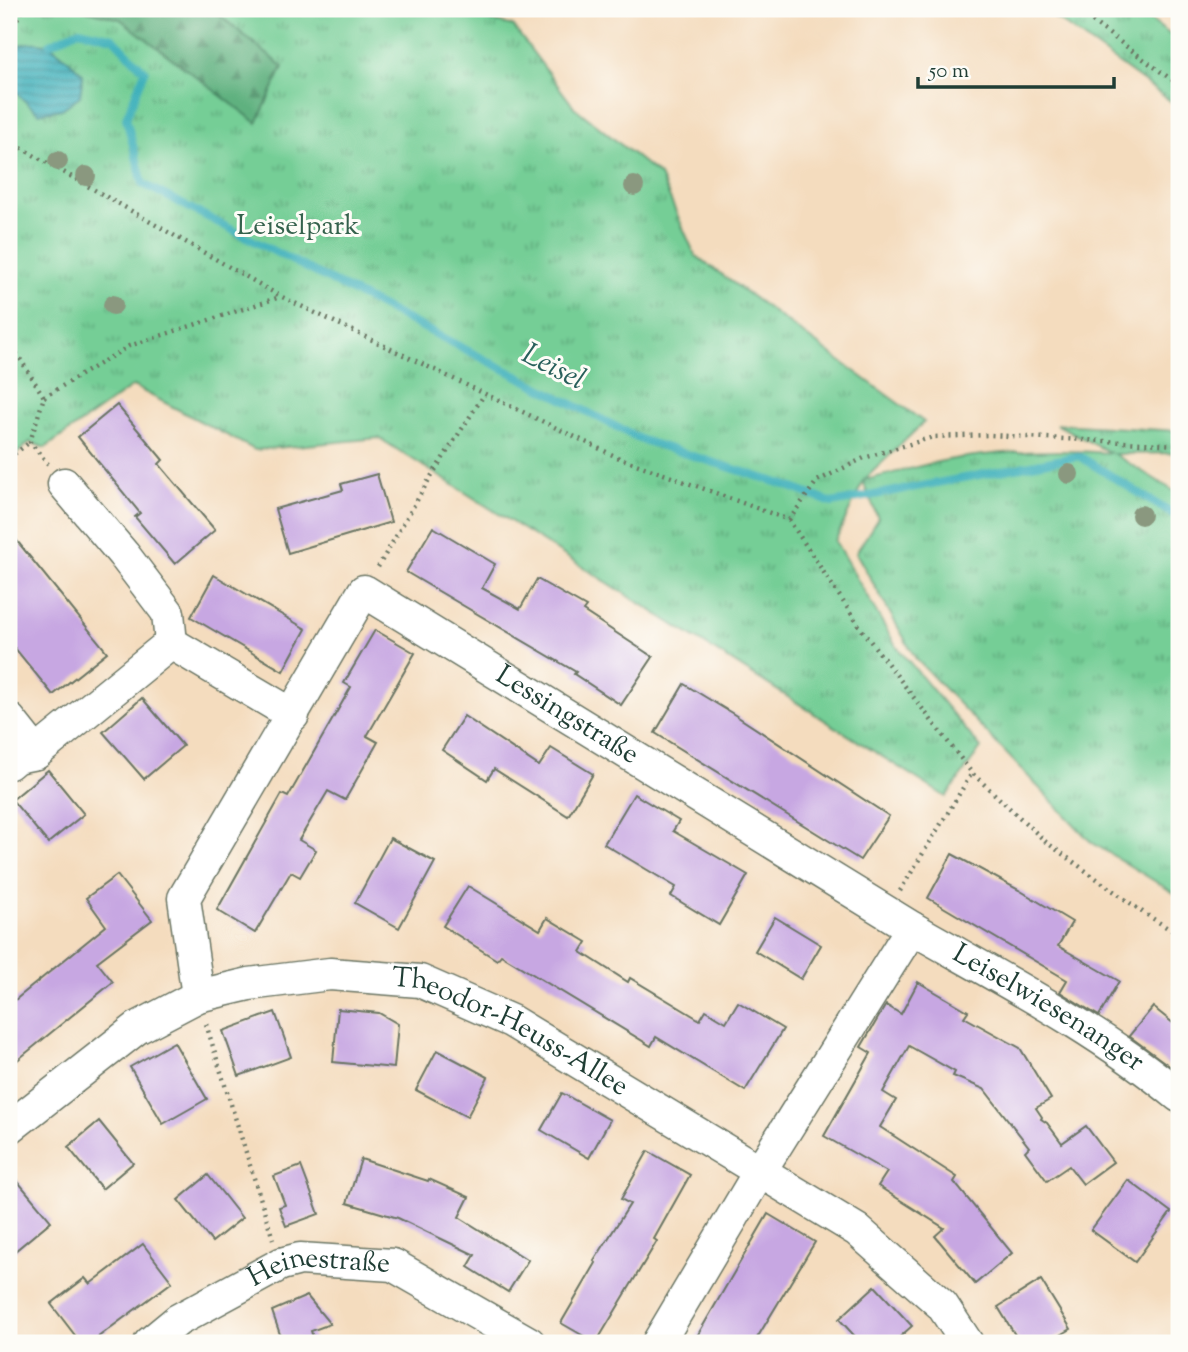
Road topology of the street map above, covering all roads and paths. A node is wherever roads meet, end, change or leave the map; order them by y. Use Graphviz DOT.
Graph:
graph roads {
  1 [pos="24,9"];
  2 [pos="1075,9"];
  3 [pos="9,30"];
  4 [pos="1179,85"];
  5 [pos="9,141"];
  6 [pos="280,296"];
  7 [pos="9,341"];
  8 [pos="484,395"];
  9 [pos="44,397"];
  10 [pos="30,442"];
  11 [pos="1179,444"];
  12 [pos="9,458"];
  13 [pos="64,484"];
  14 [pos="789,520"];
  15 [pos="364,591"];
  16 [pos="171,643"];
  17 [pos="293,715"];
  18 [pos="9,719"];
  19 [pos="22,758"];
  20 [pos="972,773"];
  21 [pos="899,920"];
  22 [pos="1179,935"];
  23 [pos="198,996"];
  24 [pos="1179,1096"];
  25 [pos="9,1128"];
  26 [pos="761,1171"];
  27 [pos="281,1264"];
  28 [pos="150,1343"];
  29 [pos="529,1343"];
  30 [pos="658,1343"];
  31 [pos="967,1343"];
  1 -- 3 [label="path"];
  2 -- 4 [label="path"];
  5 -- 6 [label="path"];
  6 -- 8 [label="path"];
  6 -- 9 [label="path"];
  7 -- 9 [label="path"];
  8 -- 14 [label="path"];
  8 -- 15 [label="path"];
  9 -- 10 [label="path"];
  10 -- 12 [label="path"];
  10 -- 13 [label="path"];
  11 -- 14 [label="path"];
  13 -- 16 [label="street"];
  14 -- 20 [label="path"];
  15 -- 17 [label="street"];
  15 -- 21 [label="street, Lessingstraße"];
  16 -- 17 [label="street"];
  16 -- 19 [label="street"];
  17 -- 23 [label="street"];
  18 -- 19 [label="street"];
  20 -- 21 [label="path"];
  20 -- 22 [label="path"];
  21 -- 24 [label="street, Leiselwiesenanger"];
  21 -- 26 [label="street"];
  23 -- 25 [label="street, Theodor-Heuss-Allee"];
  23 -- 26 [label="street, Theodor-Heuss-Allee"];
  23 -- 27 [label="path"];
  26 -- 30 [label="street"];
  26 -- 31 [label="street, Theodor-Heuss-Allee"];
  27 -- 28 [label="street, Heinestraße"];
  27 -- 29 [label="street, Heinestraße"];
}
